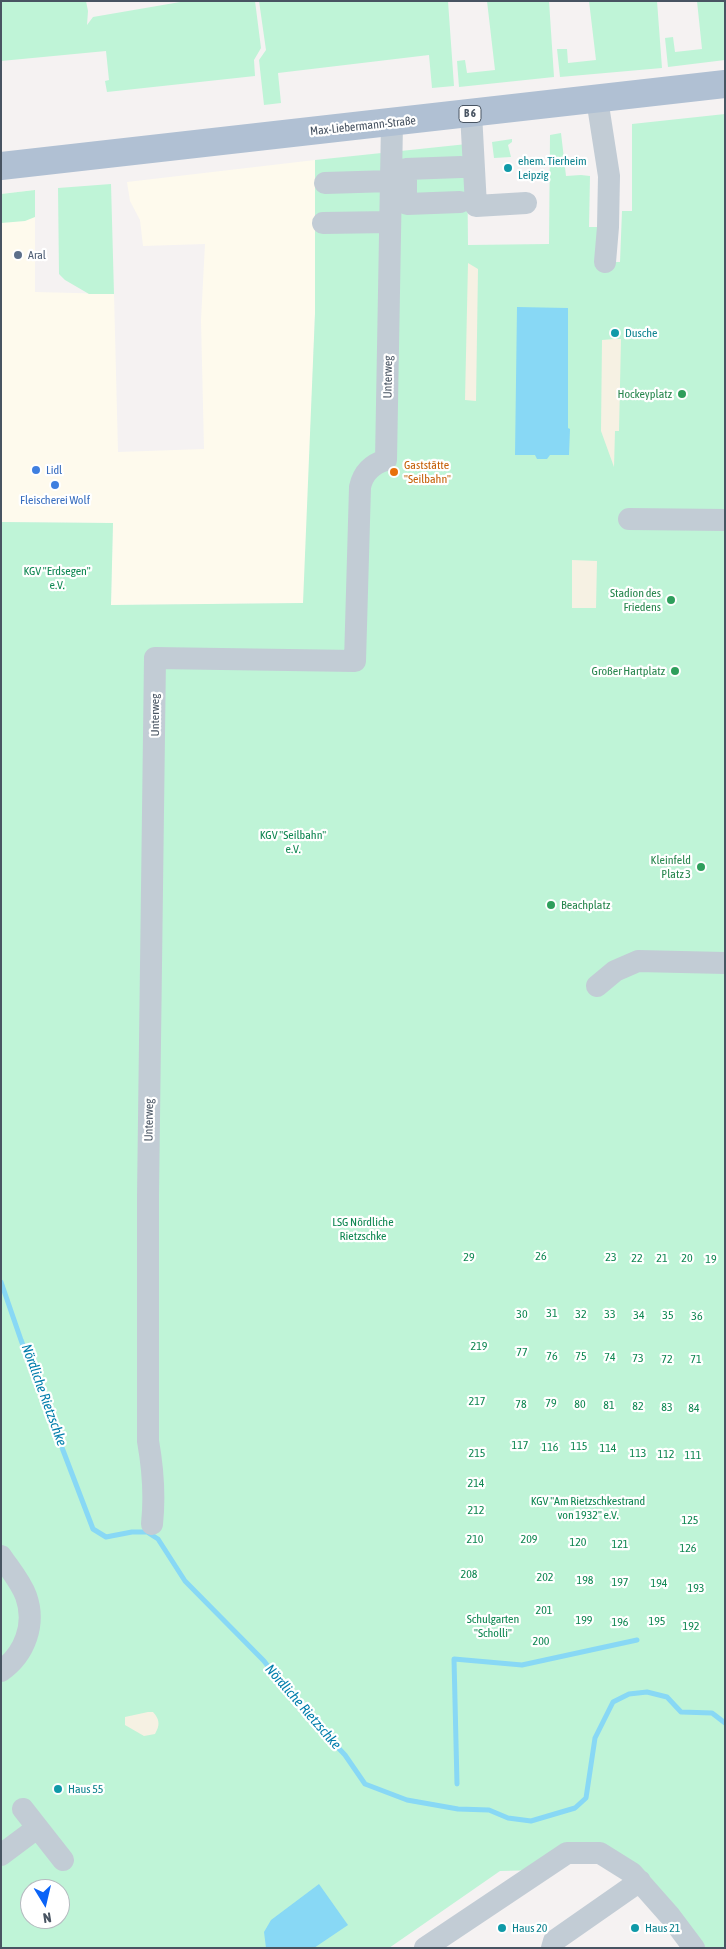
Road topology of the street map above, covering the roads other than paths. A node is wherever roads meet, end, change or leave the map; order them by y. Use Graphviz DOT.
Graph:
graph roads {
  1 [pos="725,84"];
  2 [pos="597,99"];
  3 [pos="470,114"];
  4 [pos="392,123"];
  5 [pos="1,166"];
  6 [pos="461,167"];
  7 [pos="325,182"];
  8 [pos="396,189"];
  9 [pos="460,202"];
  10 [pos="526,203"];
  11 [pos="390,222"];
  12 [pos="323,223"];
  13 [pos="605,262"];
  14 [pos="629,519"];
  15 [pos="725,520"];
  16 [pos="725,963"];
  17 [pos="598,986"];
  18 [pos="152,1524"];
  19 [pos="1,1556"];
  20 [pos="1,1671"];
  21 [pos="23,1809"];
  22 [pos="37,1828"];
  23 [pos="1,1855"];
  24 [pos="63,1860"];
  25 [pos="640,1881"];
  26 [pos="425,1948"];
  27 [pos="552,1948"];
  28 [pos="694,1948"];
  1 -- 2 [label="main road, Max-Liebermann-Straße / B 6"];
  2 -- 3 [label="main road, Max-Liebermann-Straße / B 6"];
  2 -- 13 [label="street"];
  3 -- 4 [label="main road, Max-Liebermann-Straße / B 6"];
  3 -- 10 [label="street"];
  4 -- 5 [label="main road, Max-Liebermann-Straße / B 6"];
  4 -- 8 [label="street, Unterweg"];
  6 -- 8 [label="street"];
  7 -- 8 [label="street"];
  8 -- 9 [label="street"];
  8 -- 11 [label="street, Unterweg"];
  11 -- 12 [label="street"];
  11 -- 18 [label="street, Unterweg"];
  14 -- 15 [label="street"];
  16 -- 17 [label="street"];
  19 -- 20 [label="street"];
  21 -- 22 [label="street"];
  22 -- 23 [label="street"];
  22 -- 24 [label="street"];
  25 -- 26 [label="street"];
  25 -- 27 [label="street"];
  25 -- 28 [label="street"];
}
